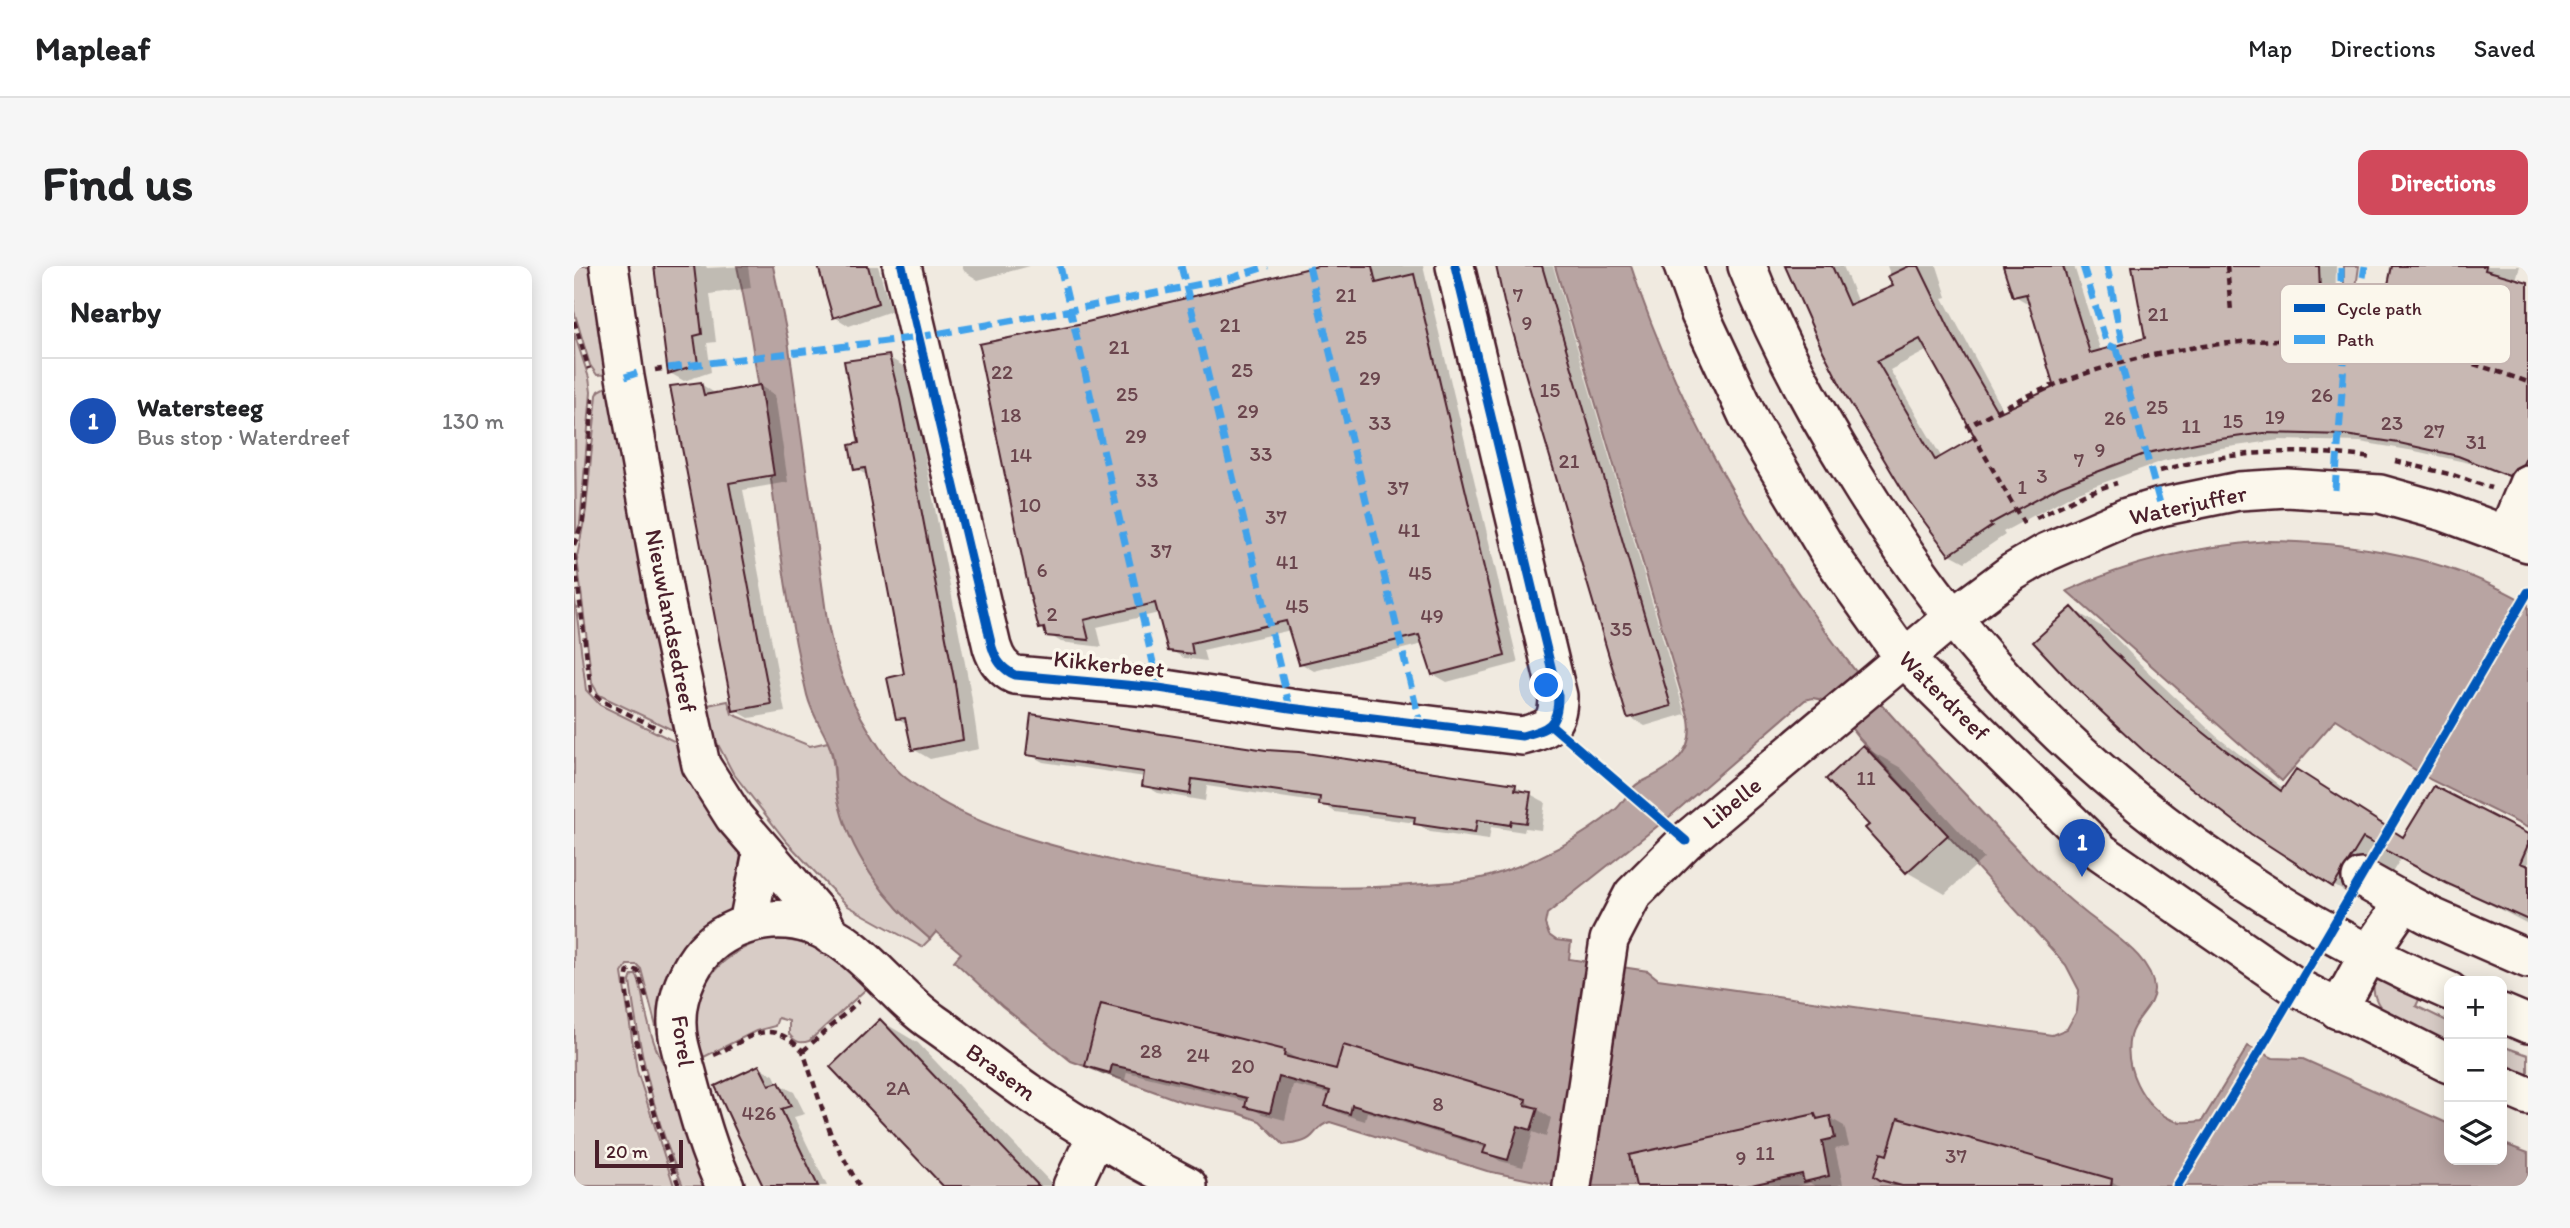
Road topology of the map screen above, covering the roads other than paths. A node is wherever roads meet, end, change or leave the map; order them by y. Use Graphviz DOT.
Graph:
graph roads {
  1 [pos="609,266"];
  2 [pos="902,266"];
  3 [pos="1455,266"];
  4 [pos="1682,266"];
  5 [pos="1747,266"];
  6 [pos="2528,484"];
  7 [pos="2517,539"];
  8 [pos="1954,617"];
  9 [pos="1904,658"];
  10 [pos="762,852"];
  11 [pos="2361,878"];
  12 [pos="2404,902"];
  13 [pos="748,924"];
  14 [pos="830,935"];
  15 [pos="2369,953"];
  16 [pos="2528,959"];
  17 [pos="2444,989"];
  18 [pos="2338,1010"];
  19 [pos="2507,1015"];
  20 [pos="2528,1024"];
  21 [pos="2444,1062"];
  22 [pos="2507,1087"];
  23 [pos="2528,1096"];
  24 [pos="1096,1136"];
  25 [pos="725,1186"];
  26 [pos="1072,1186"];
  27 [pos="1188,1186"];
  28 [pos="1572,1186"];
  1 -- 10 [label="street, Nieuwlandsedreef"];
  2 -- 3 [label="street, Kikkerbeet"];
  4 -- 9 [label="street, Waterdreef"];
  5 -- 8 [label="street"];
  6 -- 7 [label="street"];
  7 -- 8 [label="street, Waterjuffer"];
  8 -- 9 [label="street, Waterjuffer"];
  8 -- 15 [label="street"];
  9 -- 18 [label="street, Waterdreef"];
  9 -- 28 [label="street, Libelle"];
  10 -- 13 [label="street"];
  10 -- 14 [label="street, Nieuwlandsedreef"];
  11 -- 12 [label="street"];
  12 -- 15 [label="street"];
  12 -- 16 [label="street"];
  13 -- 14 [label="street, Forel"];
  13 -- 25 [label="street, Forel"];
  14 -- 24 [label="street, Brasem"];
  15 -- 17 [label="street"];
  15 -- 18 [label="street"];
  18 -- 21 [label="street, Waterdreef"];
  19 -- 20 [label="street"];
  22 -- 23 [label="street"];
  24 -- 26 [label="street"];
  24 -- 27 [label="street, Brasem"];
}
